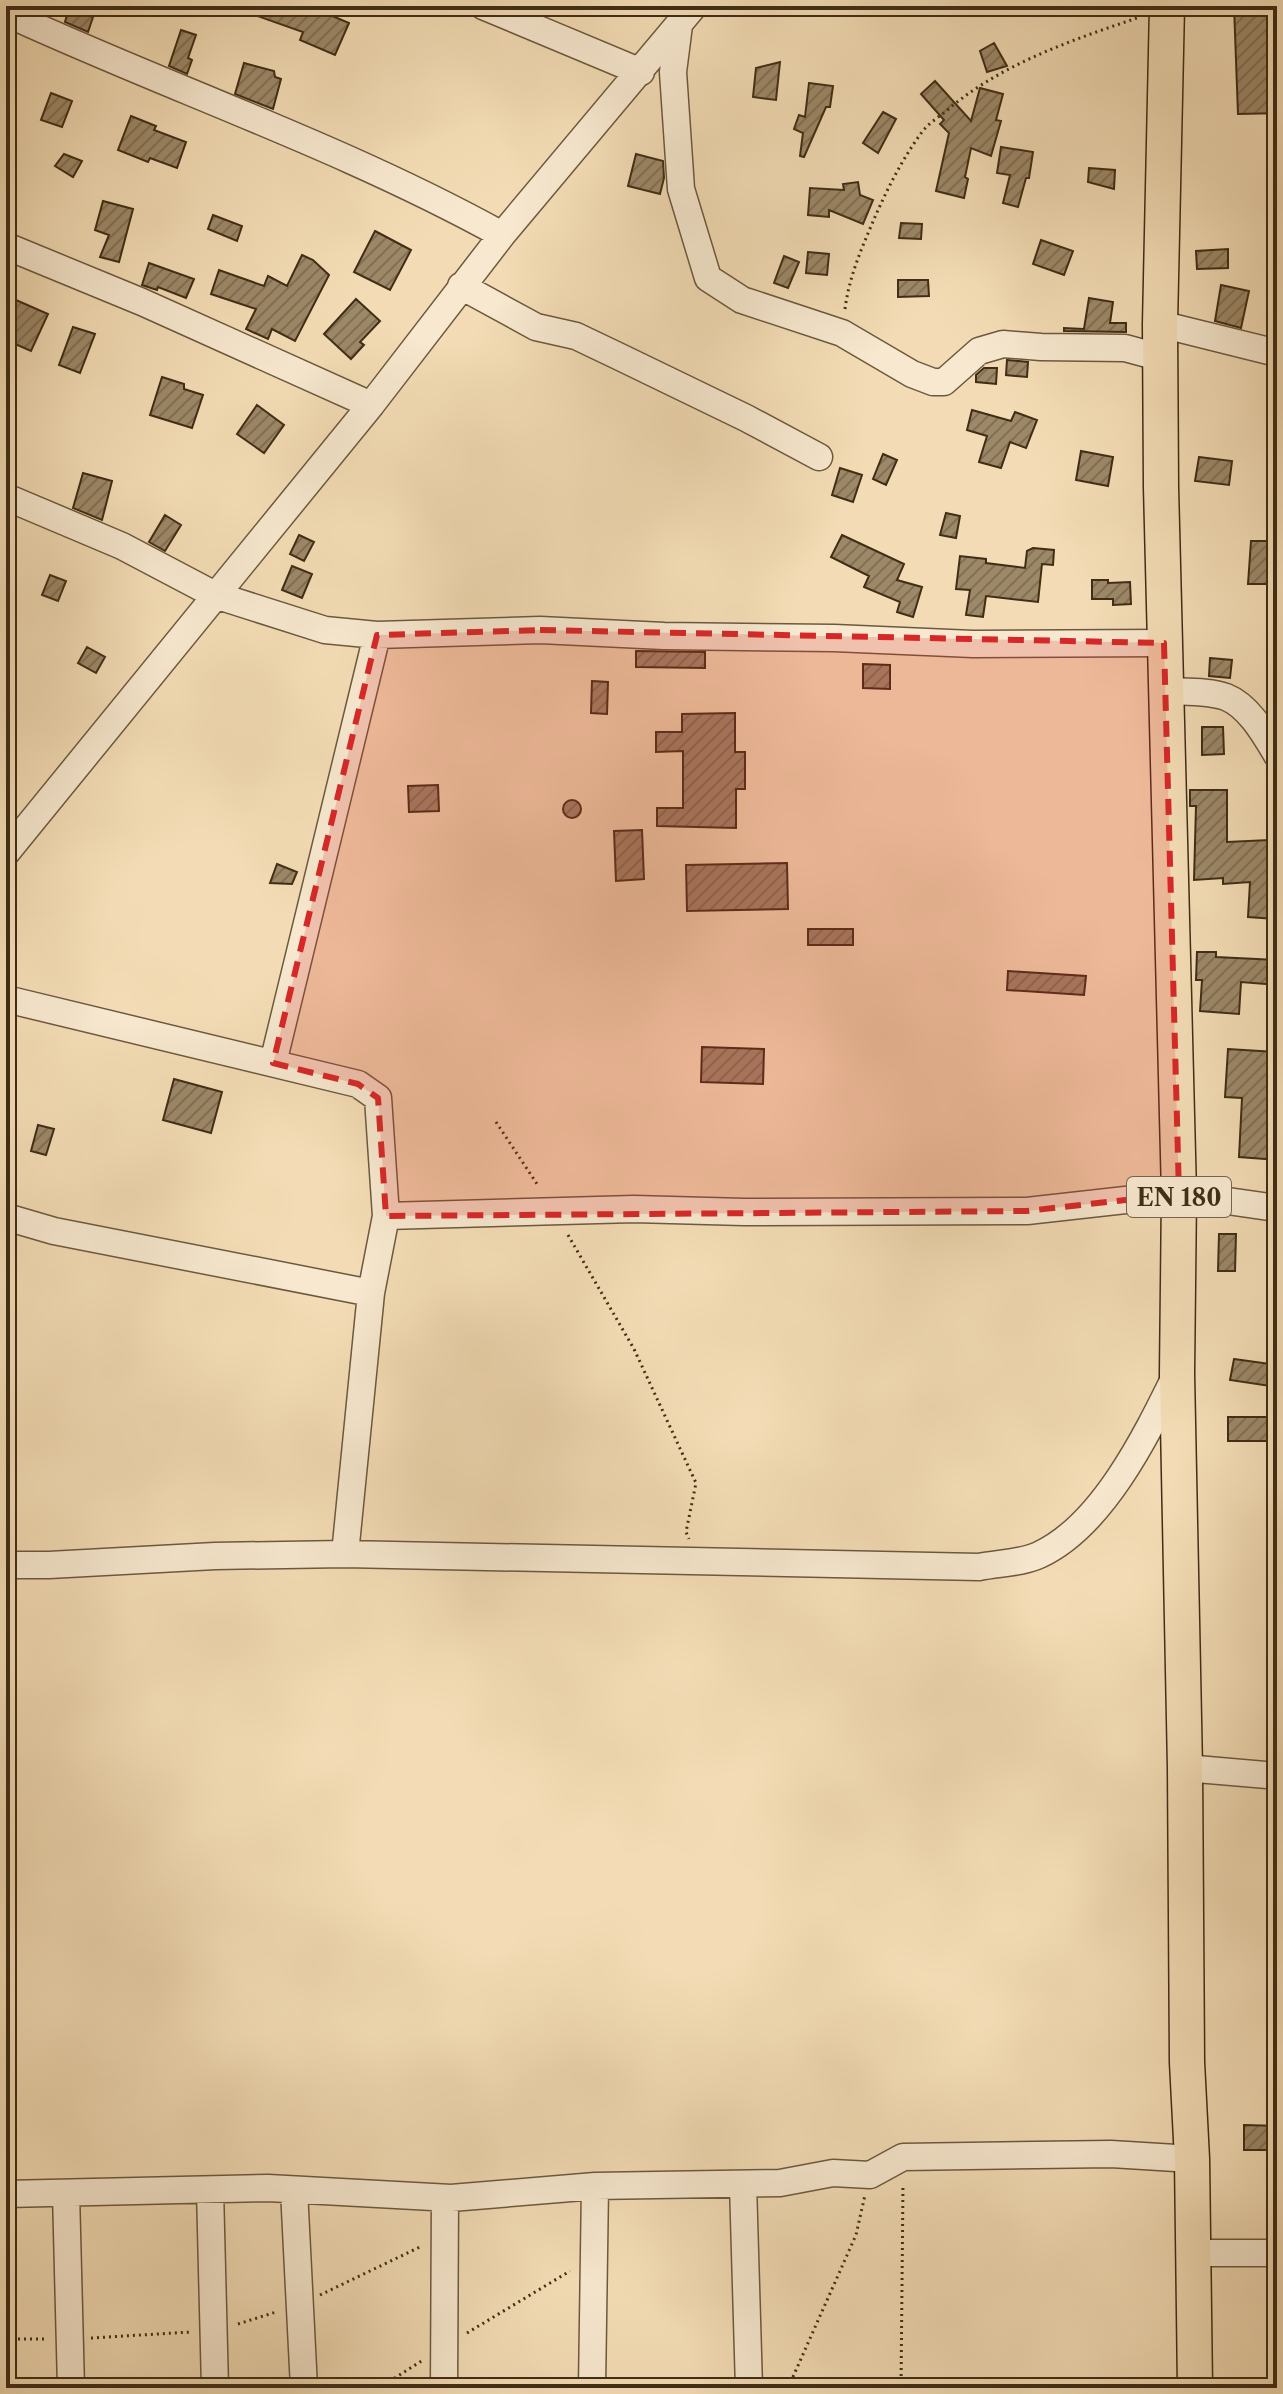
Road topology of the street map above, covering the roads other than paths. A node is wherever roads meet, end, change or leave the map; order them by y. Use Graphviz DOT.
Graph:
graph roads {
  1 [pos="483,6"];
  2 [pos="1167,7"];
  3 [pos="6,13"];
  4 [pos="687,15"];
  5 [pos="641,72"];
  6 [pos="502,235"];
  7 [pos="6,246"];
  8 [pos="461,286"];
  9 [pos="1160,324"];
  10 [pos="1277,353"];
  11 [pos="1162,358"];
  12 [pos="371,405"];
  13 [pos="819,457"];
  14 [pos="6,497"];
  15 [pos="215,595"];
  16 [pos="377,635"];
  17 [pos="1164,643"];
  18 [pos="1168,691"];
  19 [pos="1277,755"];
  20 [pos="6,853"];
  21 [pos="6,999"];
  22 [pos="273,1063"];
  23 [pos="1179,1194"];
  24 [pos="1277,1208"];
  25 [pos="386,1216"];
  26 [pos="6,1217"];
  27 [pos="371,1293"];
  28 [pos="1177,1374"];
  29 [pos="345,1554"];
  30 [pos="6,1565"];
  31 [pos="1185,1768"];
  32 [pos="1277,1776"];
  33 [pos="1192,2159"];
  34 [pos="743,2184"];
  35 [pos="595,2186"];
  36 [pos="281,2189"];
  37 [pos="210,2190"];
  38 [pos="66,2193"];
  39 [pos="6,2194"];
  40 [pos="445,2198"];
  41 [pos="1192,2253"];
  42 [pos="1277,2253"];
  43 [pos="71,2388"];
  44 [pos="215,2388"];
  45 [pos="304,2388"];
  46 [pos="444,2388"];
  47 [pos="592,2388"];
  48 [pos="749,2388"];
  49 [pos="1195,2388"];
  1 -- 5 [label="street"];
  2 -- 9 [label="main road, EN 180"];
  3 -- 6 [label="street"];
  4 -- 5 [label="street"];
  4 -- 11 [label="street"];
  5 -- 6 [label="street"];
  6 -- 8 [label="street"];
  7 -- 12 [label="street"];
  8 -- 12 [label="street"];
  8 -- 13 [label="street"];
  9 -- 10 [label="street"];
  9 -- 11 [label="main road, EN 180"];
  11 -- 17 [label="main road, EN 180"];
  12 -- 15 [label="street"];
  14 -- 15 [label="street"];
  15 -- 16 [label="street"];
  15 -- 20 [label="street"];
  16 -- 17 [label="street"];
  16 -- 22 [label="street"];
  17 -- 18 [label="main road, EN 180"];
  18 -- 19 [label="street"];
  18 -- 23 [label="main road, EN 180"];
  21 -- 22 [label="street"];
  22 -- 25 [label="street"];
  23 -- 24 [label="street"];
  23 -- 25 [label="street"];
  23 -- 28 [label="main road, EN 180"];
  25 -- 27 [label="street"];
  26 -- 27 [label="street"];
  27 -- 29 [label="street"];
  28 -- 29 [label="street"];
  28 -- 31 [label="main road, EN 180"];
  29 -- 30 [label="street"];
  31 -- 32 [label="street"];
  31 -- 33 [label="main road, EN 180"];
  33 -- 34 [label="street"];
  33 -- 41 [label="main road, EN 180"];
  34 -- 35 [label="street"];
  34 -- 48 [label="street"];
  35 -- 40 [label="street"];
  35 -- 47 [label="street"];
  36 -- 37 [label="street"];
  36 -- 40 [label="street"];
  36 -- 45 [label="street"];
  37 -- 38 [label="street"];
  37 -- 44 [label="street"];
  38 -- 39 [label="street"];
  38 -- 43 [label="street"];
  40 -- 46 [label="street"];
  41 -- 42 [label="street"];
  41 -- 49 [label="main road, EN 180"];
}
